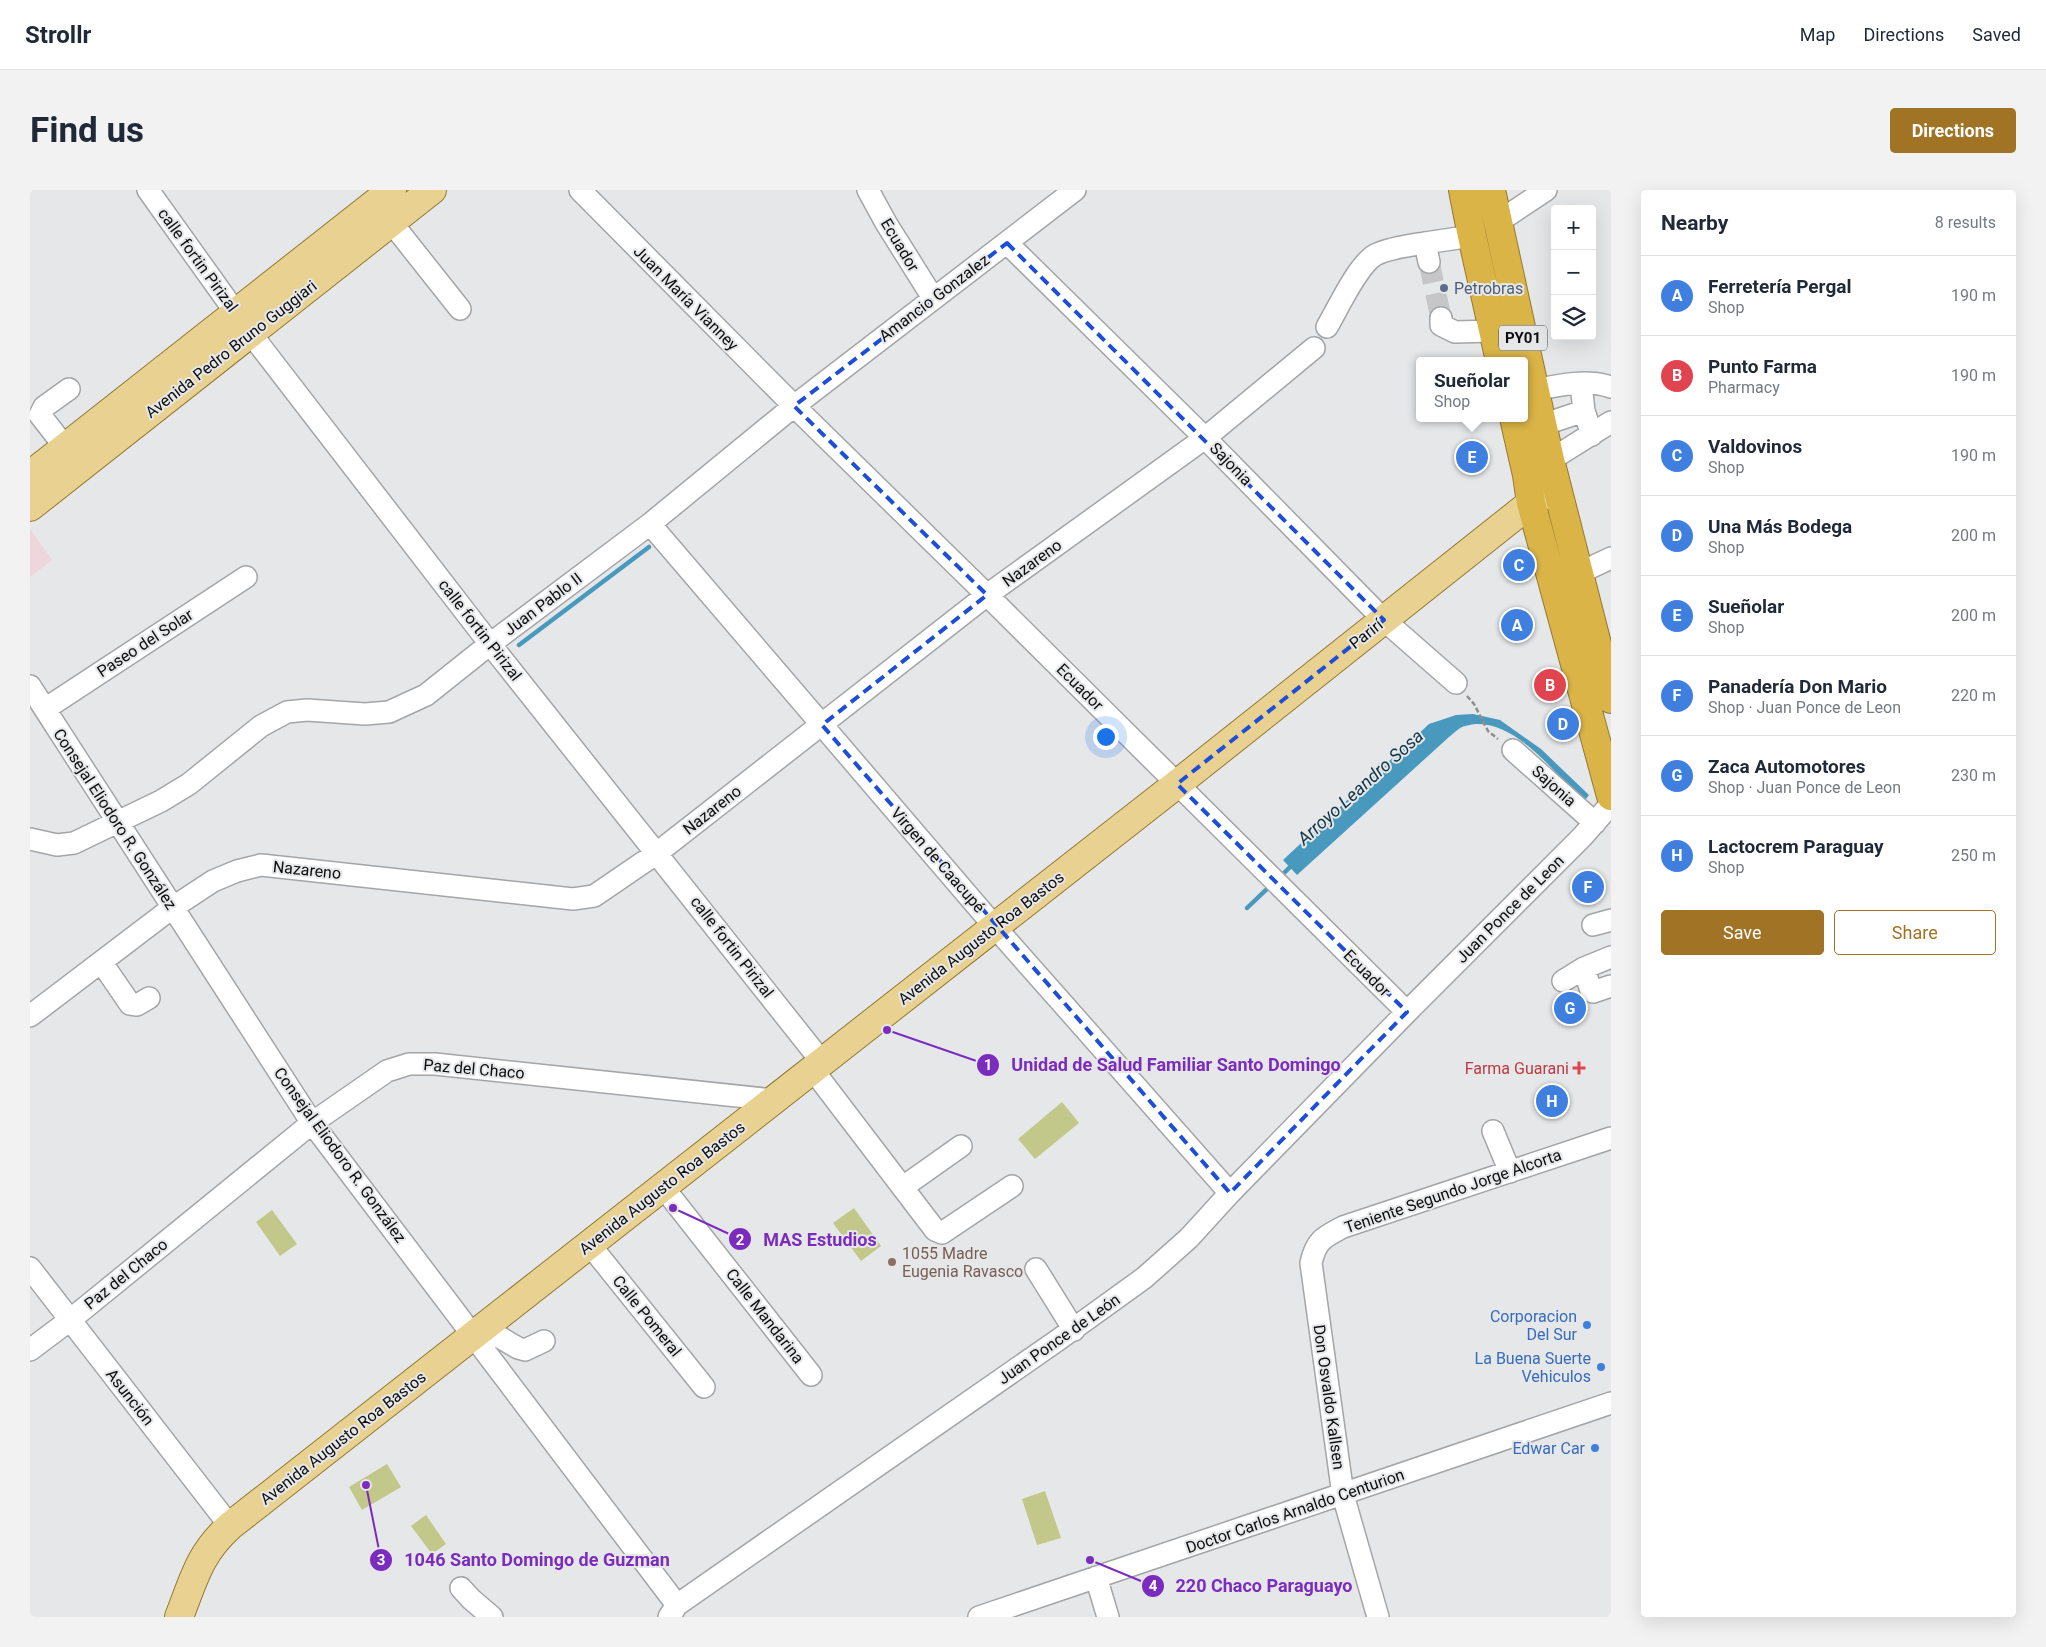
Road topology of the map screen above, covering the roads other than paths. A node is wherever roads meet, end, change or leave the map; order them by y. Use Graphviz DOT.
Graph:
graph roads {
  1 [pos="148,190"];
  2 [pos="392,190"];
  3 [pos="432,190"];
  4 [pos="868,190"];
  5 [pos="1074,190"];
  6 [pos="1463,190"];
  7 [pos="1491,190"];
  8 [pos="1546,190"];
  9 [pos="590,193"];
  10 [pos="391,222"];
  11 [pos="1498,222"];
  12 [pos="1472,236"];
  13 [pos="1007,243"];
  14 [pos="933,298"];
  15 [pos="460,309"];
  16 [pos="236,312"];
  17 [pos="1440,318"];
  18 [pos="1327,326"];
  19 [pos="1494,331"];
  20 [pos="251,334"];
  21 [pos="1314,348"];
  22 [pos="1499,357"];
  23 [pos="1528,357"];
  24 [pos="1528,358"];
  25 [pos="1581,384"];
  26 [pos="1611,387"];
  27 [pos="69,389"];
  28 [pos="1535,390"];
  29 [pos="794,406"];
  30 [pos="1584,411"];
  31 [pos="1515,422"];
  32 [pos="1611,422"];
  33 [pos="1542,425"];
  34 [pos="1592,435"];
  35 [pos="1204,438"];
  36 [pos="65,447"];
  37 [pos="1550,460"];
  38 [pos="30,475"];
  39 [pos="1527,475"];
  40 [pos="1557,486"];
  41 [pos="1531,503"];
  42 [pos="30,507"];
  43 [pos="650,524"];
  44 [pos="1611,558"];
  45 [pos="1579,573"];
  46 [pos="246,577"];
  47 [pos="987,595"];
  48 [pos="1384,620"];
  49 [pos="490,644"];
  50 [pos="1456,683"];
  51 [pos="30,686"];
  52 [pos="1611,699"];
  53 [pos="45,709"];
  54 [pos="822,725"];
  55 [pos="1514,750"];
  56 [pos="1606,763"];
  57 [pos="1177,784"];
  58 [pos="1611,796"];
  59 [pos="1611,804"];
  60 [pos="118,822"];
  61 [pos="1595,823"];
  62 [pos="30,839"];
  63 [pos="657,853"];
  64 [pos="172,908"];
  65 [pos="995,927"];
  66 [pos="1611,957"];
  67 [pos="102,963"];
  68 [pos="1584,968"];
  69 [pos="1563,981"];
  70 [pos="1611,986"];
  71 [pos="149,998"];
  72 [pos="1406,1012"];
  73 [pos="30,1016"];
  74 [pos="818,1066"];
  75 [pos="774,1100"];
  76 [pos="312,1123"];
  77 [pos="1493,1131"];
  78 [pos="1611,1138"];
  79 [pos="961,1146"];
  80 [pos="1510,1172"];
  81 [pos="1012,1186"];
  82 [pos="663,1187"];
  83 [pos="903,1187"];
  84 [pos="1230,1193"];
  85 [pos="590,1244"];
  86 [pos="1311,1262"];
  87 [pos="30,1268"];
  88 [pos="1036,1269"];
  89 [pos="70,1320"];
  90 [pos="1074,1330"];
  91 [pos="478,1332"];
  92 [pos="544,1341"];
  93 [pos="30,1350"];
  94 [pos="811,1375"];
  95 [pos="704,1387"];
  96 [pos="1611,1403"];
  97 [pos="1343,1495"];
  98 [pos="230,1526"];
  99 [pos="1096,1577"];
  100 [pos="461,1588"];
  101 [pos="673,1611"];
  102 [pos="179,1617"];
  103 [pos="492,1617"];
  104 [pos="979,1617"];
  105 [pos="1108,1617"];
  106 [pos="1378,1617"];
  1 -- 16 [label="street, calle fortin Pirizal"];
  2 -- 16 [label="main road, Avenida Pedro Bruno Guggiari"];
  3 -- 10 [label="main road, Avenida Pedro Bruno Guggiari"];
  4 -- 14 [label="street, Ecuador"];
  5 -- 13 [label="street, Amancio Gonzalez"];
  6 -- 12 [label="highway, PY01"];
  7 -- 11 [label="highway, PY01"];
  8 -- 11 [label="street"];
  9 -- 29 [label="street, Juan María Vianney"];
  10 -- 15 [label="street"];
  10 -- 20 [label="main road, Avenida Pedro Bruno Guggiari"];
  11 -- 23 [label="highway, PY01"];
  12 -- 18 [label="street"];
  12 -- 19 [label="highway, PY01"];
  13 -- 14 [label="street, Amancio Gonzalez"];
  13 -- 35 [label="street, Sajonia"];
  14 -- 29 [label="street, Amancio Gonzalez"];
  16 -- 20 [label="street, calle fortin Pirizal"];
  16 -- 36 [label="main road, Avenida Pedro Bruno Guggiari"];
  17 -- 19 [label="street"];
  19 -- 22 [label="highway, PY01"];
  20 -- 42 [label="main road, Avenida Pedro Bruno Guggiari"];
  20 -- 49 [label="street, calle fortin Pirizal"];
  21 -- 35 [label="street, Nazareno"];
  24 -- 28 [label="highway, PY01"];
  25 -- 26 [label="street"];
  25 -- 28 [label="street"];
  25 -- 30 [label="street"];
  27 -- 36 [label="street"];
  28 -- 33 [label="highway, PY01"];
  29 -- 43 [label="street, Juan Pablo II"];
  29 -- 47 [label="street, Ecuador"];
  30 -- 33 [label="street"];
  30 -- 34 [label="street"];
  31 -- 39 [label="highway"];
  32 -- 34 [label="street"];
  33 -- 37 [label="highway, PY01"];
  34 -- 37 [label="street"];
  35 -- 47 [label="street, Nazareno"];
  35 -- 48 [label="street, Sajonia"];
  36 -- 38 [label="main road, Avenida Pedro Bruno Guggiari"];
  37 -- 39 [label="street"];
  37 -- 40 [label="highway, PY01"];
  39 -- 41 [label="highway"];
  40 -- 41 [label="main road, Parirí"];
  40 -- 45 [label="highway, PY01"];
  41 -- 48 [label="main road, Parirí"];
  41 -- 56 [label="highway"];
  43 -- 49 [label="street, Juan Pablo II"];
  43 -- 54 [label="street, Virgen de Caacupé"];
  44 -- 45 [label="street"];
  45 -- 52 [label="highway, PY01"];
  46 -- 53 [label="street, Paseo del Solar"];
  47 -- 54 [label="street, Nazareno"];
  47 -- 57 [label="street, Ecuador"];
  48 -- 50 [label="street, Sajonia"];
  48 -- 57 [label="main road, Parirí"];
  49 -- 60 [label="street, Juan Pablo II"];
  49 -- 63 [label="street, calle fortin Pirizal"];
  51 -- 53 [label="street, Consejal Eliodoro R. González"];
  53 -- 60 [label="street, Consejal Eliodoro R. González"];
  54 -- 63 [label="street, Nazareno"];
  54 -- 65 [label="street, Virgen de Caacupé"];
  55 -- 61 [label="street, Sajonia"];
  56 -- 58 [label="highway"];
  57 -- 65 [label="main road, Avenida Augusto Roa Bastos"];
  57 -- 72 [label="street, Ecuador"];
  59 -- 61 [label="street, Juan Ponce de Leon"];
  60 -- 62 [label="street, Juan Pablo II"];
  60 -- 64 [label="street, Consejal Eliodoro R. González"];
  61 -- 72 [label="street, Juan Ponce de Leon"];
  63 -- 64 [label="street, Nazareno"];
  63 -- 74 [label="street, calle fortin Pirizal"];
  64 -- 67 [label="street, Nazareno"];
  64 -- 76 [label="street, Consejal Eliodoro R. González"];
  65 -- 74 [label="main road, Avenida Augusto Roa Bastos"];
  65 -- 84 [label="street, Virgen de Caacupé"];
  66 -- 68 [label="street"];
  67 -- 71 [label="street"];
  67 -- 73 [label="street, Nazareno"];
  68 -- 69 [label="street"];
  68 -- 70 [label="street"];
  72 -- 84 [label="street, Juan Ponce de León"];
  74 -- 75 [label="main road, Avenida Augusto Roa Bastos"];
  74 -- 83 [label="street, calle fortin Pirizal"];
  75 -- 76 [label="street, Paz del Chaco"];
  75 -- 82 [label="main road, Avenida Augusto Roa Bastos"];
  76 -- 89 [label="street, Paz del Chaco"];
  76 -- 91 [label="street, Consejal Eliodoro R. González"];
  77 -- 80 [label="street"];
  78 -- 80 [label="street, Teniente Segundo Jorge Alcorta"];
  79 -- 83 [label="street"];
  80 -- 86 [label="street, Teniente Segundo Jorge Alcorta"];
  81 -- 83 [label="street, calle fortin Pirizal"];
  82 -- 85 [label="main road, Avenida Augusto Roa Bastos"];
  82 -- 94 [label="street, Calle Mandarina"];
  84 -- 90 [label="street, Juan Ponce de León"];
  85 -- 91 [label="main road, Avenida Augusto Roa Bastos"];
  85 -- 95 [label="street, Calle Pomeral"];
  86 -- 97 [label="street, Don Osvaldo Kallsen"];
  87 -- 89 [label="street, Asunción"];
  88 -- 90 [label="street"];
  89 -- 93 [label="street, Paz del Chaco"];
  89 -- 98 [label="street, Asunción"];
  90 -- 101 [label="street, Juan Ponce de León"];
  91 -- 92 [label="street"];
  91 -- 98 [label="main road, Avenida Augusto Roa Bastos"];
  91 -- 101 [label="street, Consejal Eliodoro R. González"];
  96 -- 97 [label="street, Doctor Carlos Arnaldo Centurion"];
  97 -- 99 [label="street, Doctor Carlos Arnaldo Centurion"];
  97 -- 106 [label="street, Don Osvaldo Kallsen"];
  98 -- 102 [label="main road, Avenida Augusto Roa Bastos"];
  99 -- 104 [label="street, Doctor Carlos Arnaldo Centurion"];
  99 -- 105 [label="street"];
  100 -- 103 [label="street"];
}
